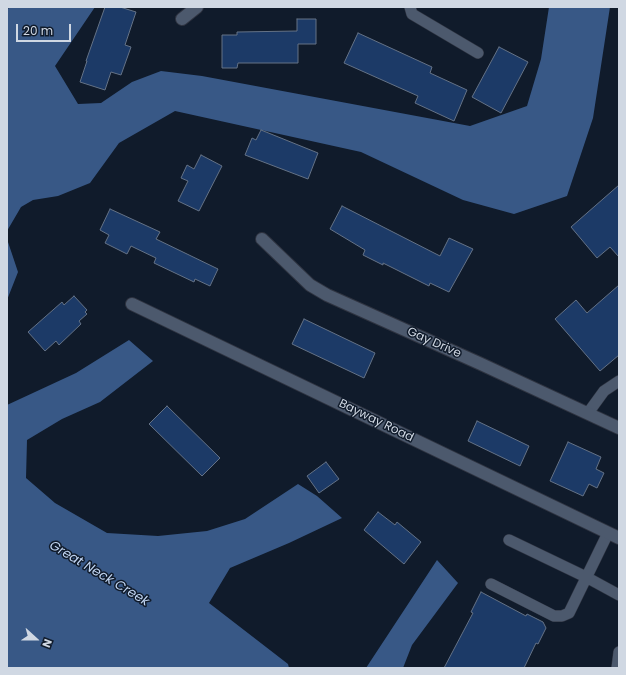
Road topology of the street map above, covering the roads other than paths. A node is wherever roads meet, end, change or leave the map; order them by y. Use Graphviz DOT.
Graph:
graph roads {
  1 [pos="197,7"];
  2 [pos="410,7"];
  3 [pos="182,19"];
  4 [pos="478,53"];
  5 [pos="262,239"];
  6 [pos="132,304"];
  7 [pos="619,381"];
  8 [pos="588,413"];
  9 [pos="619,428"];
  10 [pos="608,533"];
  11 [pos="619,538"];
  12 [pos="509,540"];
  13 [pos="586,577"];
  14 [pos="491,584"];
  15 [pos="619,595"];
  16 [pos="619,652"];
  17 [pos="617,668"];
  1 -- 3 [label="street"];
  2 -- 4 [label="lane"];
  5 -- 8 [label="street, Gay Drive"];
  6 -- 10 [label="street, Bayway Road"];
  7 -- 8 [label="lane"];
  8 -- 9 [label="street, Gay Drive"];
  10 -- 11 [label="street, Bayway Road"];
  10 -- 13 [label="lane"];
  12 -- 13 [label="lane"];
  13 -- 14 [label="lane"];
  13 -- 15 [label="lane"];
  16 -- 17 [label="lane"];
}
